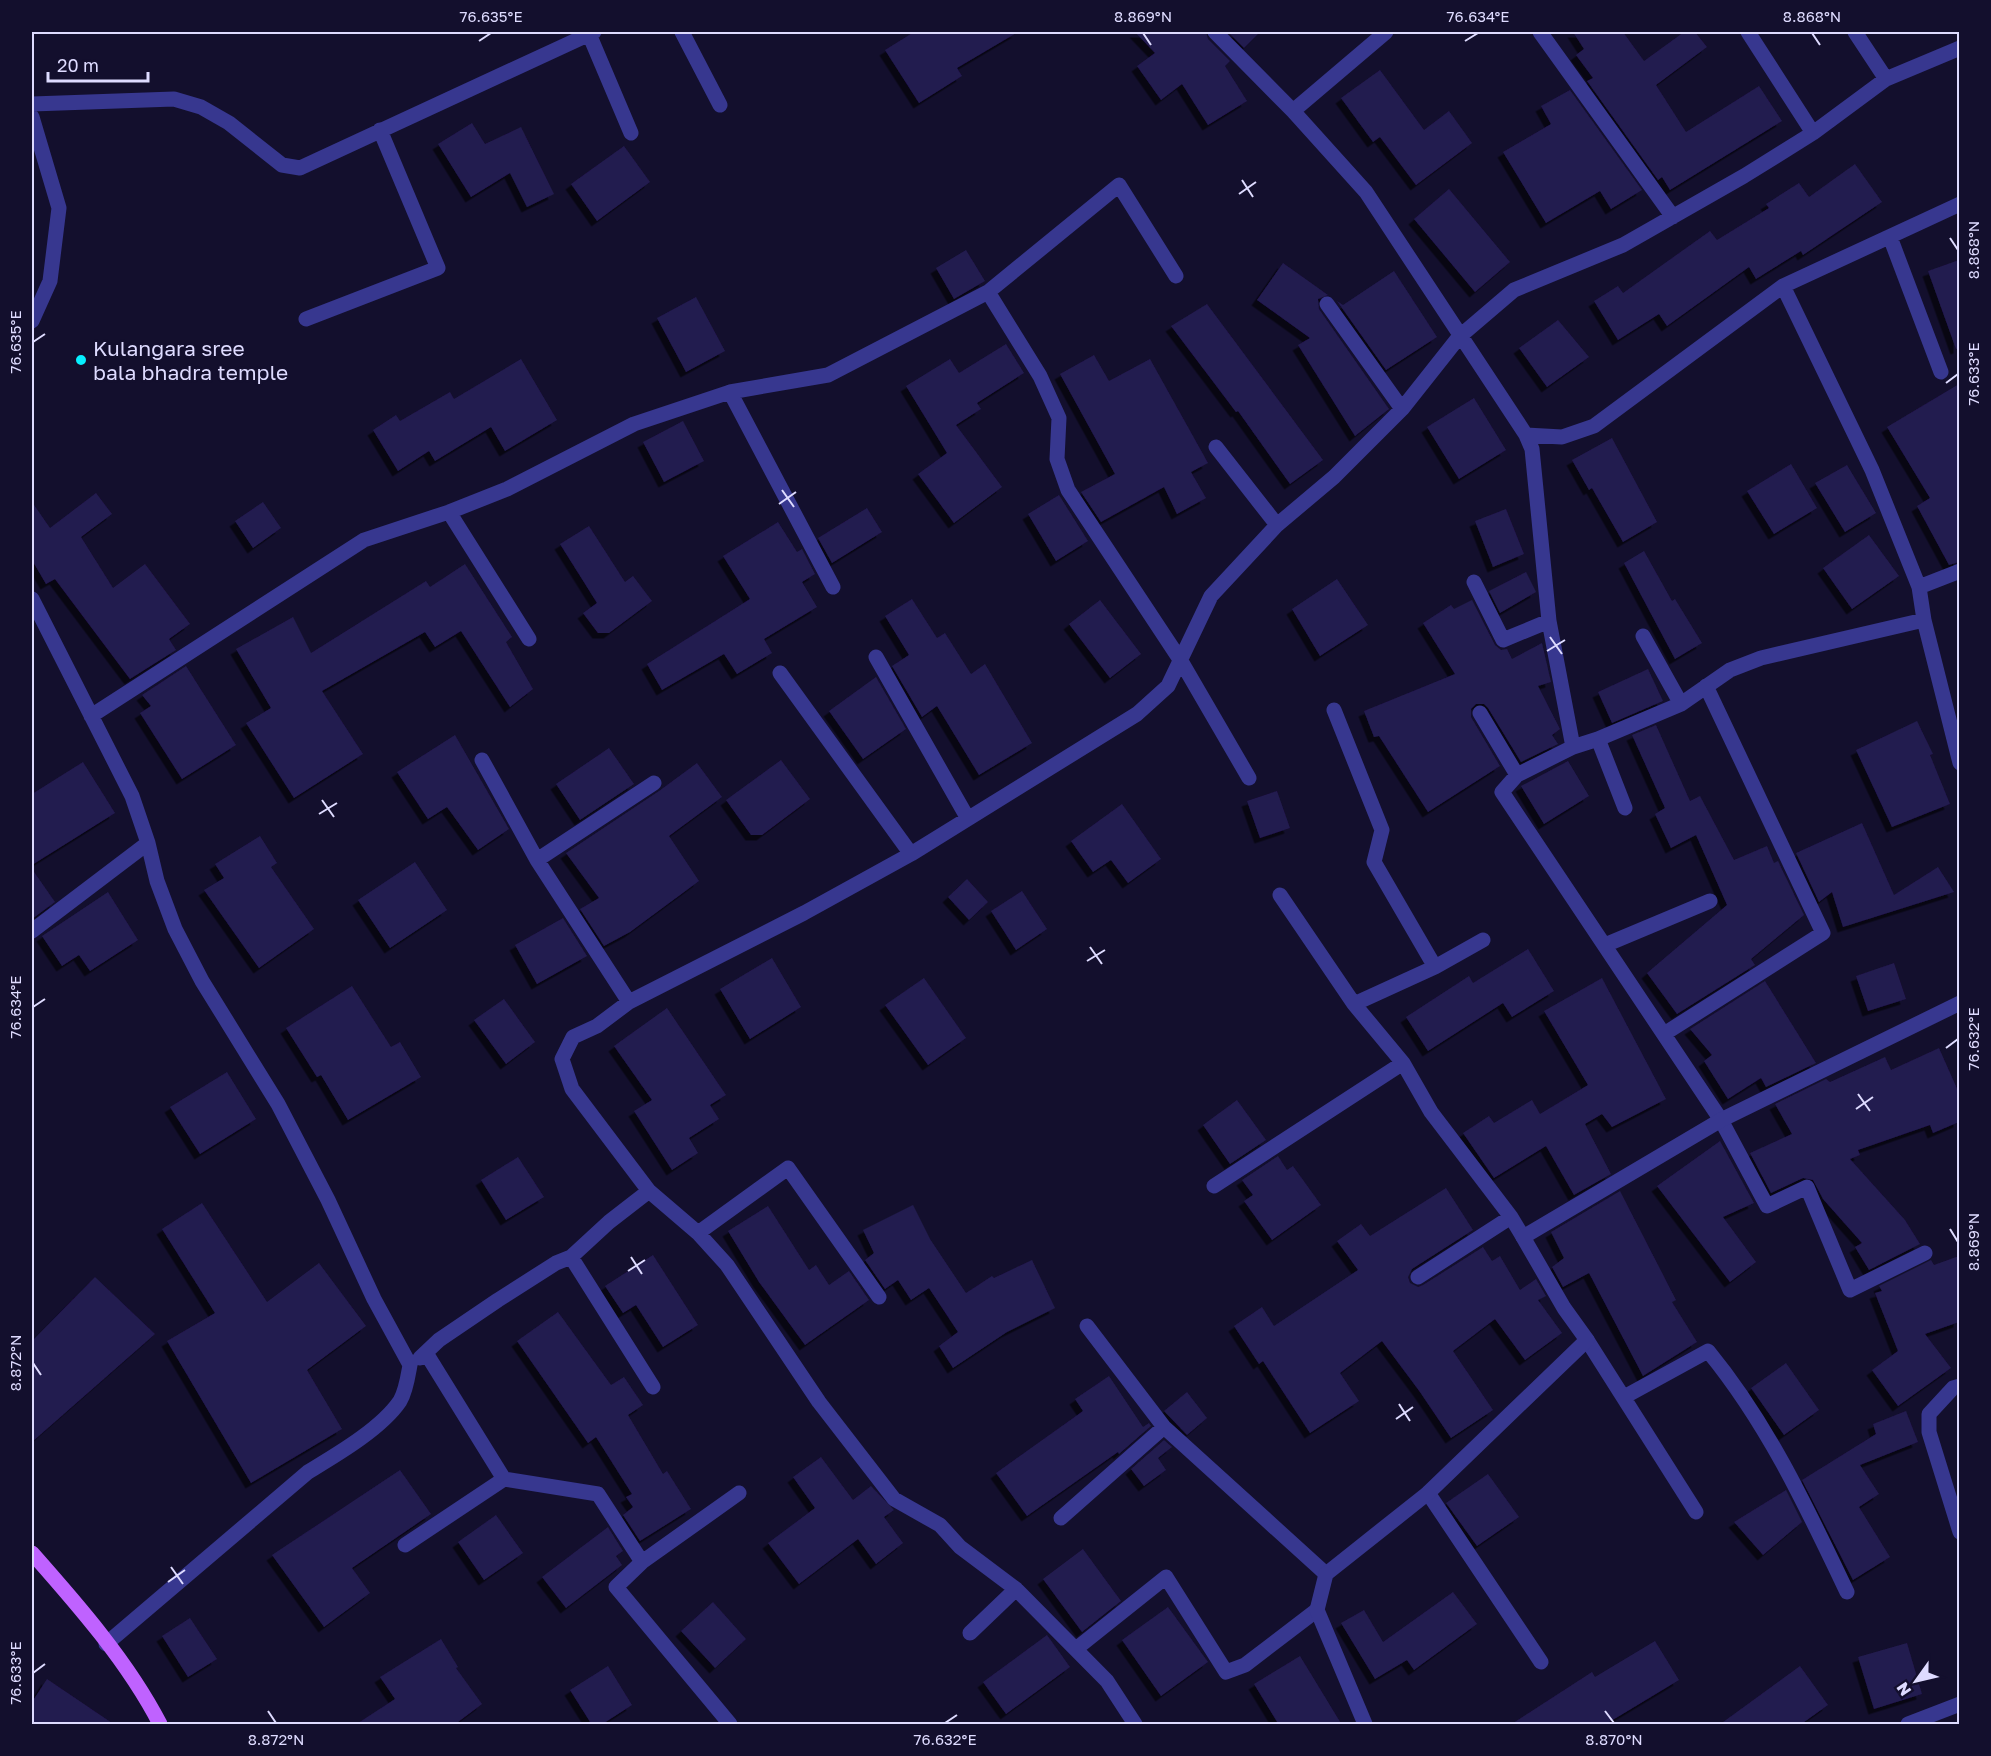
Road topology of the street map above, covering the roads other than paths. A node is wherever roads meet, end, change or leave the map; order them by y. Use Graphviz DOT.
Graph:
graph roads {
  1 [pos="682,32"];
  2 [pos="1215,32"];
  3 [pos="1386,32"];
  4 [pos="1540,32"];
  5 [pos="1748,32"];
  6 [pos="1855,32"];
  7 [pos="591,33"];
  8 [pos="1959,48"];
  9 [pos="1886,79"];
  10 [pos="32,104"];
  11 [pos="720,105"];
  12 [pos="1293,111"];
  13 [pos="32,117"];
  14 [pos="380,130"];
  15 [pos="631,133"];
  16 [pos="1813,133"];
  17 [pos="1959,204"];
  18 [pos="1673,217"];
  19 [pos="1890,237"];
  20 [pos="1176,276"];
  21 [pos="1783,286"];
  22 [pos="988,292"];
  23 [pos="1327,304"];
  24 [pos="306,319"];
  25 [pos="32,321"];
  26 [pos="1459,337"];
  27 [pos="1941,372"];
  28 [pos="730,392"];
  29 [pos="1402,409"];
  30 [pos="1526,435"];
  31 [pos="1216,447"];
  32 [pos="449,512"];
  33 [pos="1277,525"];
  34 [pos="1959,571"];
  35 [pos="1474,582"];
  36 [pos="832,586"];
  37 [pos="1919,587"];
  38 [pos="32,599"];
  39 [pos="1924,620"];
  40 [pos="1549,621"];
  41 [pos="1644,636"];
  42 [pos="529,639"];
  43 [pos="876,657"];
  44 [pos="1181,661"];
  45 [pos="780,673"];
  46 [pos="1706,686"];
  47 [pos="1681,704"];
  48 [pos="1334,711"];
  49 [pos="1480,713"];
  50 [pos="91,716"];
  51 [pos="1598,739"];
  52 [pos="1573,747"];
  53 [pos="482,760"];
  54 [pos="1959,763"];
  55 [pos="1517,775"];
  56 [pos="1249,778"];
  57 [pos="654,783"];
  58 [pos="1625,808"];
  59 [pos="967,817"];
  60 [pos="148,843"];
  61 [pos="910,854"];
  62 [pos="537,860"];
  63 [pos="1280,895"];
  64 [pos="1710,901"];
  65 [pos="32,931"];
  66 [pos="1484,940"];
  67 [pos="1605,945"];
  68 [pos="1436,967"];
  69 [pos="629,1002"];
  70 [pos="1959,1003"];
  71 [pos="1354,1004"];
  72 [pos="1664,1034"];
  73 [pos="1403,1063"];
  74 [pos="1721,1120"];
  75 [pos="1214,1186"];
  76 [pos="649,1191"];
  77 [pos="1511,1216"];
  78 [pos="698,1233"];
  79 [pos="1523,1237"];
  80 [pos="1925,1253"];
  81 [pos="571,1257"];
  82 [pos="1418,1277"];
  83 [pos="879,1297"];
  84 [pos="1087,1326"];
  85 [pos="1587,1340"];
  86 [pos="426,1353"];
  87 [pos="410,1365"];
  88 [pos="1959,1386"];
  89 [pos="653,1387"];
  90 [pos="1624,1398"];
  91 [pos="1164,1427"];
  92 [pos="504,1479"];
  93 [pos="739,1493"];
  94 [pos="1428,1493"];
  95 [pos="1696,1512"];
  96 [pos="1061,1518"];
  97 [pos="1959,1533"];
  98 [pos="405,1545"];
  99 [pos="32,1553"];
  100 [pos="642,1562"];
  101 [pos="1326,1574"];
  102 [pos="1016,1589"];
  103 [pos="1847,1592"];
  104 [pos="1317,1610"];
  105 [pos="970,1633"];
  106 [pos="106,1644"];
  107 [pos="1077,1648"];
  108 [pos="1541,1662"];
  109 [pos="1958,1709"];
  110 [pos="160,1725"];
  111 [pos="730,1725"];
  112 [pos="1135,1725"];
  113 [pos="1365,1725"];
  114 [pos="1908,1725"];
  1 -- 11 [label="street"];
  2 -- 12 [label="street"];
  3 -- 12 [label="street"];
  4 -- 18 [label="street"];
  5 -- 16 [label="street"];
  6 -- 9 [label="street"];
  7 -- 14 [label="street"];
  7 -- 15 [label="street"];
  8 -- 9 [label="street"];
  9 -- 16 [label="street"];
  10 -- 14 [label="street"];
  12 -- 26 [label="street"];
  13 -- 25 [label="street"];
  14 -- 24 [label="street"];
  16 -- 18 [label="street"];
  17 -- 19 [label="street"];
  18 -- 26 [label="street"];
  19 -- 21 [label="street"];
  19 -- 27 [label="street"];
  20 -- 22 [label="street"];
  21 -- 30 [label="street"];
  21 -- 37 [label="street"];
  22 -- 28 [label="street"];
  22 -- 44 [label="street"];
  23 -- 29 [label="street"];
  26 -- 29 [label="street"];
  26 -- 30 [label="street"];
  28 -- 32 [label="street"];
  28 -- 36 [label="street"];
  29 -- 33 [label="street"];
  30 -- 40 [label="street"];
  31 -- 33 [label="street"];
  32 -- 42 [label="street"];
  32 -- 50 [label="street"];
  33 -- 44 [label="street"];
  34 -- 37 [label="street"];
  35 -- 40 [label="street"];
  37 -- 39 [label="street"];
  38 -- 50 [label="street"];
  39 -- 46 [label="street"];
  39 -- 54 [label="street"];
  40 -- 52 [label="street"];
  41 -- 47 [label="street"];
  43 -- 59 [label="street"];
  44 -- 56 [label="street"];
  44 -- 59 [label="street"];
  45 -- 61 [label="street"];
  46 -- 47 [label="street"];
  46 -- 72 [label="street"];
  47 -- 51 [label="street"];
  48 -- 68 [label="street"];
  49 -- 55 [label="street"];
  50 -- 60 [label="street"];
  51 -- 52 [label="street"];
  51 -- 58 [label="street"];
  52 -- 55 [label="street"];
  53 -- 62 [label="street"];
  55 -- 67 [label="street"];
  57 -- 62 [label="street"];
  59 -- 61 [label="street"];
  60 -- 65 [label="street"];
  60 -- 87 [label="street"];
  61 -- 69 [label="street"];
  62 -- 69 [label="street"];
  63 -- 71 [label="street"];
  64 -- 67 [label="street"];
  66 -- 68 [label="street"];
  67 -- 72 [label="street"];
  68 -- 71 [label="street"];
  69 -- 76 [label="street"];
  70 -- 74 [label="street"];
  71 -- 73 [label="street"];
  72 -- 74 [label="street"];
  73 -- 75 [label="street"];
  73 -- 77 [label="street"];
  74 -- 79 [label="street"];
  74 -- 80 [label="street"];
  76 -- 78 [label="street"];
  76 -- 81 [label="street"];
  77 -- 79 [label="street"];
  77 -- 82 [label="street"];
  78 -- 83 [label="street"];
  78 -- 102 [label="street"];
  79 -- 85 [label="street"];
  81 -- 86 [label="street"];
  81 -- 89 [label="street"];
  84 -- 91 [label="street"];
  85 -- 90 [label="street"];
  85 -- 94 [label="street"];
  86 -- 87 [label="street"];
  86 -- 92 [label="street"];
  87 -- 106 [label="street"];
  88 -- 97 [label="street"];
  90 -- 95 [label="street"];
  90 -- 103 [label="street"];
  91 -- 96 [label="street"];
  91 -- 101 [label="street"];
  92 -- 98 [label="street"];
  92 -- 100 [label="street"];
  93 -- 100 [label="street"];
  94 -- 101 [label="street"];
  94 -- 108 [label="street"];
  99 -- 106 [label="main road"];
  100 -- 111 [label="street"];
  101 -- 104 [label="street"];
  102 -- 105 [label="street"];
  102 -- 107 [label="street"];
  104 -- 107 [label="street"];
  104 -- 113 [label="street"];
  106 -- 110 [label="main road"];
  107 -- 112 [label="street"];
  109 -- 114 [label="street"];
}
